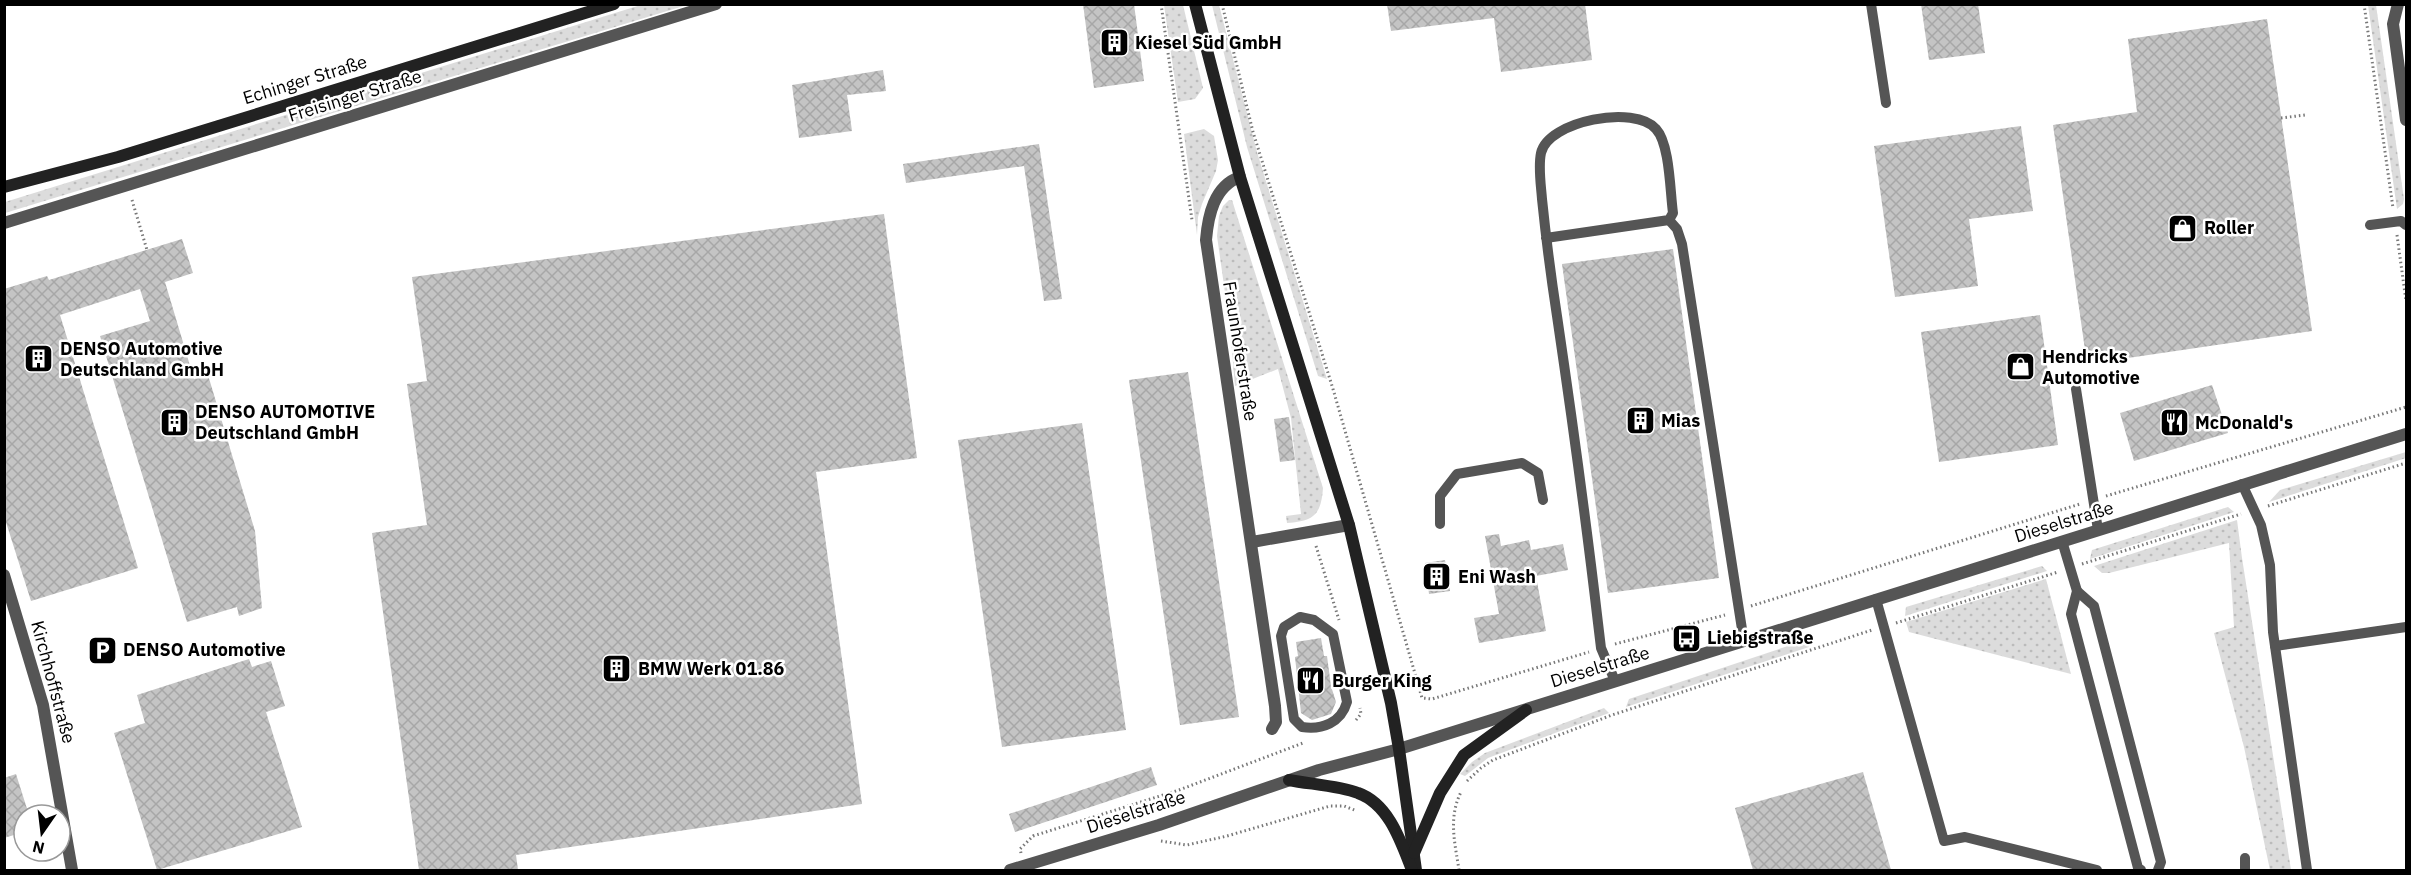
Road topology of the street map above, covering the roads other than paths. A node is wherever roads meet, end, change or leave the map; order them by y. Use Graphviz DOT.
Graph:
graph roads {
  1 [pos="614,4"];
  2 [pos="716,4"];
  3 [pos="1196,4"];
  4 [pos="1871,4"];
  5 [pos="2398,4"];
  6 [pos="1886,103"];
  7 [pos="2406,120"];
  8 [pos="1240,177"];
  9 [pos="4,187"];
  10 [pos="1669,220"];
  11 [pos="2402,220"];
  12 [pos="4,223"];
  13 [pos="2370,225"];
  14 [pos="1546,238"];
  15 [pos="2076,389"];
  16 [pos="2406,434"];
  17 [pos="2242,484"];
  18 [pos="1543,500"];
  19 [pos="1440,524"];
  20 [pos="1349,525"];
  21 [pos="2097,530"];
  22 [pos="2062,541"];
  23 [pos="1252,542"];
  24 [pos="4,575"];
  25 [pos="2077,591"];
  26 [pos="1876,599"];
  27 [pos="1300,617"];
  28 [pos="2406,627"];
  29 [pos="1744,642"];
  30 [pos="2275,646"];
  31 [pos="1615,681"];
  32 [pos="1526,710"];
  33 [pos="1272,729"];
  34 [pos="1400,750"];
  35 [pos="1289,780"];
  36 [pos="1414,854"];
  37 [pos="2245,858"];
  38 [pos="72,870"];
  39 [pos="1011,870"];
  40 [pos="1414,870"];
  41 [pos="2097,870"];
  42 [pos="2141,870"];
  43 [pos="2158,870"];
  44 [pos="2245,870"];
  45 [pos="2307,870"];
  1 -- 9 [label="main road, Echinger Straße"];
  2 -- 12 [label="street, Freisinger Straße"];
  3 -- 8 [label="main road"];
  4 -- 6 [label="lane"];
  5 -- 7 [label="street"];
  8 -- 20 [label="main road"];
  8 -- 23 [label="street, Fraunhoferstraße"];
  10 -- 14 [label="lane"];
  10 -- 14 [label="lane"];
  10 -- 29 [label="lane"];
  11 -- 13 [label="lane"];
  14 -- 31 [label="lane"];
  15 -- 21 [label="lane"];
  16 -- 17 [label="street, Dieselstraße"];
  17 -- 21 [label="street, Dieselstraße"];
  17 -- 30 [label="lane"];
  18 -- 19 [label="lane"];
  20 -- 23 [label="street"];
  20 -- 34 [label="main road"];
  21 -- 22 [label="street, Dieselstraße"];
  22 -- 25 [label="lane"];
  22 -- 26 [label="street, Dieselstraße"];
  23 -- 33 [label="street, Fraunhoferstraße"];
  24 -- 38 [label="street, Kirchhoffstraße"];
  25 -- 42 [label="lane"];
  25 -- 43 [label="lane"];
  26 -- 29 [label="street, Dieselstraße"];
  26 -- 41 [label="lane"];
  27 -- 27 [label="lane"];
  28 -- 30 [label="lane"];
  29 -- 31 [label="street, Dieselstraße"];
  30 -- 45 [label="lane"];
  31 -- 32 [label="street, Dieselstraße"];
  32 -- 34 [label="street, Dieselstraße"];
  32 -- 36 [label="main road"];
  34 -- 35 [label="street, Dieselstraße"];
  34 -- 36 [label="main road"];
  35 -- 39 [label="street, Dieselstraße"];
  35 -- 40 [label="main road"];
  36 -- 40 [label="main road"];
  37 -- 44 [label="lane"];
}
